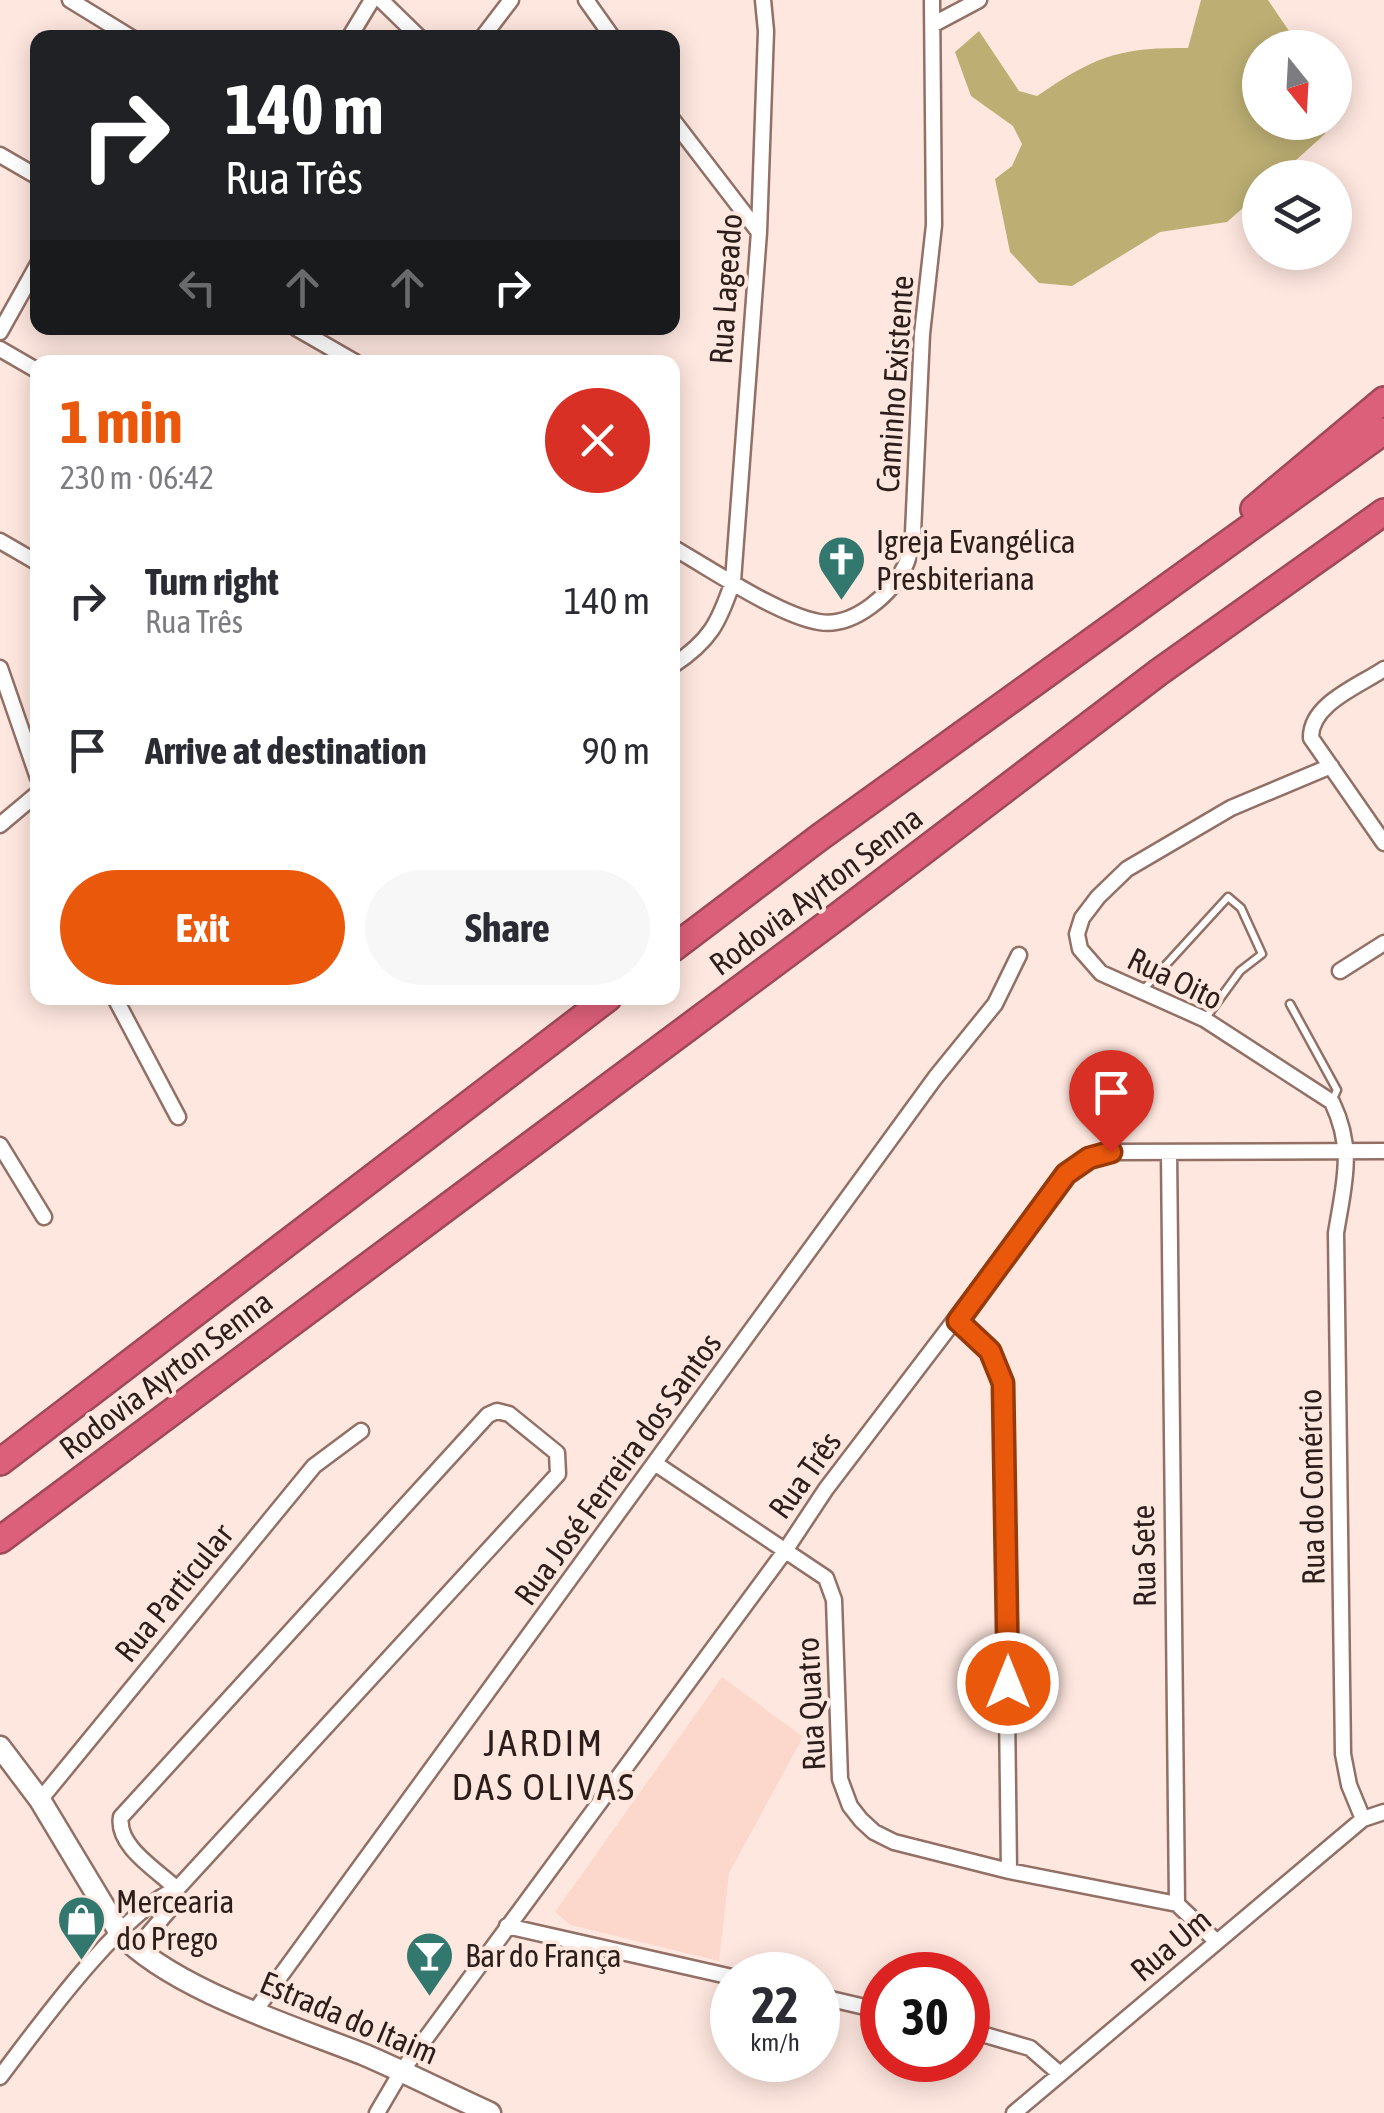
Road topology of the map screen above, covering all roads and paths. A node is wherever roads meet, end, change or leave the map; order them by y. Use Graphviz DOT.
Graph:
graph roads {
  1 [pos="70,0"];
  2 [pos="372,0"];
  3 [pos="381,0"];
  4 [pos="512,0"];
  5 [pos="586,0"];
  6 [pos="763,0"];
  7 [pos="932,0"];
  8 [pos="979,0"];
  9 [pos="934,24"];
  10 [pos="119,30"];
  11 [pos="354,30"];
  12 [pos="412,30"];
  13 [pos="488,30"];
  14 [pos="607,30"];
  15 [pos="680,129"];
  16 [pos="0,154"];
  17 [pos="30,171"];
  18 [pos="758,232"];
  19 [pos="30,278"];
  20 [pos="0,332"];
  21 [pos="308,335"];
  22 [pos="0,349"];
  23 [pos="343,355"];
  24 [pos="30,366"];
  25 [pos="1384,400"];
  26 [pos="1384,431"];
  27 [pos="1384,512"];
  28 [pos="0,541"];
  29 [pos="680,551"];
  30 [pos="30,559"];
  31 [pos="733,581"];
  32 [pos="1180,581"];
  33 [pos="680,661"];
  34 [pos="0,668"];
  35 [pos="1384,669"];
  36 [pos="30,755"];
  37 [pos="1331,766"];
  38 [pos="30,799"];
  39 [pos="0,825"];
  40 [pos="1384,843"];
  41 [pos="680,943"];
  42 [pos="1384,943"];
  43 [pos="1019,956"];
  44 [pos="1340,971"];
  45 [pos="1141,992"];
  46 [pos="1290,1004"];
  47 [pos="119,1005"];
  48 [pos="599,1005"];
  49 [pos="1204,1019"];
  50 [pos="1332,1102"];
  51 [pos="178,1118"];
  52 [pos="0,1144"];
  53 [pos="1384,1151"];
  54 [pos="1170,1152"];
  55 [pos="1349,1152"];
  56 [pos="44,1217"];
  57 [pos="958,1321"];
  58 [pos="361,1431"];
  59 [pos="0,1462"];
  60 [pos="656,1464"];
  61 [pos="0,1540"];
  62 [pos="785,1551"];
  63 [pos="0,1747"];
  64 [pos="40,1800"];
  65 [pos="1384,1812"];
  66 [pos="1362,1819"];
  67 [pos="1009,1870"];
  68 [pos="177,1888"];
  69 [pos="1177,1904"];
  70 [pos="507,1926"];
  71 [pos="120,1933"];
  72 [pos="1217,1942"];
  73 [pos="135,1950"];
  74 [pos="710,1972"];
  75 [pos="255,2011"];
  76 [pos="990,2036"];
  77 [pos="400,2072"];
  78 [pos="1060,2074"];
  79 [pos="0,2076"];
  80 [pos="377,2113"];
  81 [pos="490,2113"];
  82 [pos="1014,2113"];
  1 -- 10 [label="street"];
  2 -- 11 [label="street"];
  3 -- 12 [label="street"];
  4 -- 13 [label="street"];
  5 -- 14 [label="street"];
  6 -- 18 [label="street, Rua Lageado"];
  7 -- 9 [label="street, Caminho Existente"];
  8 -- 9 [label="street"];
  9 -- 31 [label="street, Caminho Existente"];
  15 -- 18 [label="street"];
  16 -- 17 [label="street"];
  18 -- 31 [label="street, Rua Lageado"];
  19 -- 20 [label="street"];
  21 -- 23 [label="street"];
  22 -- 24 [label="street"];
  25 -- 32 [label="highway"];
  26 -- 32 [label="highway, Rodovia Ayrton Senna"];
  27 -- 61 [label="highway, Rodovia Ayrton Senna"];
  28 -- 30 [label="street"];
  29 -- 31 [label="street, Caminho Existente"];
  31 -- 33 [label="street, Rua Lageado"];
  32 -- 41 [label="highway, Rodovia Ayrton Senna"];
  34 -- 36 [label="street"];
  35 -- 37 [label="street"];
  37 -- 40 [label="street"];
  37 -- 45 [label="street, Rua Oito"];
  38 -- 39 [label="street"];
  42 -- 44 [label="street"];
  43 -- 60 [label="street, Rua José Ferreira dos Santos"];
  45 -- 49 [label="street, Rua Oito"];
  45 -- 49 [label="lane"];
  46 -- 50 [label="lane"];
  47 -- 51 [label="street"];
  48 -- 59 [label="highway, Rodovia Ayrton Senna"];
  49 -- 50 [label="street, Rua Oito"];
  50 -- 55 [label="street"];
  52 -- 56 [label="street"];
  53 -- 55 [label="street, Rua Três"];
  54 -- 55 [label="street, Rua Três"];
  54 -- 57 [label="street, Rua Três"];
  54 -- 69 [label="street, Rua Sete"];
  55 -- 66 [label="street, Rua do Comércio"];
  57 -- 62 [label="street, Rua Três"];
  57 -- 67 [label="street"];
  58 -- 64 [label="street, Rua Particular"];
  60 -- 62 [label="street, Rua Quatro"];
  60 -- 75 [label="street, Rua José Ferreira dos Santos"];
  62 -- 67 [label="street, Rua Quatro"];
  62 -- 70 [label="street, Rua Três"];
  63 -- 64 [label="street, Estrada do Itaim"];
  64 -- 71 [label="street, Estrada do Itaim"];
  65 -- 66 [label="street"];
  66 -- 72 [label="street, Rua Um"];
  67 -- 69 [label="street, Rua Quatro"];
  68 -- 68 [label="street"];
  68 -- 71 [label="street"];
  68 -- 73 [label="street"];
  69 -- 72 [label="street"];
  70 -- 74 [label="street"];
  70 -- 77 [label="street, Rua Três"];
  71 -- 73 [label="street, Estrada do Itaim"];
  71 -- 79 [label="street"];
  72 -- 78 [label="street, Rua Um"];
  73 -- 75 [label="street, Estrada do Itaim"];
  75 -- 77 [label="street, Estrada do Itaim"];
  76 -- 78 [label="street"];
  77 -- 80 [label="street, Rua Três"];
  77 -- 81 [label="street, Estrada do Itaim"];
  78 -- 82 [label="street, Rua Um"];
}
